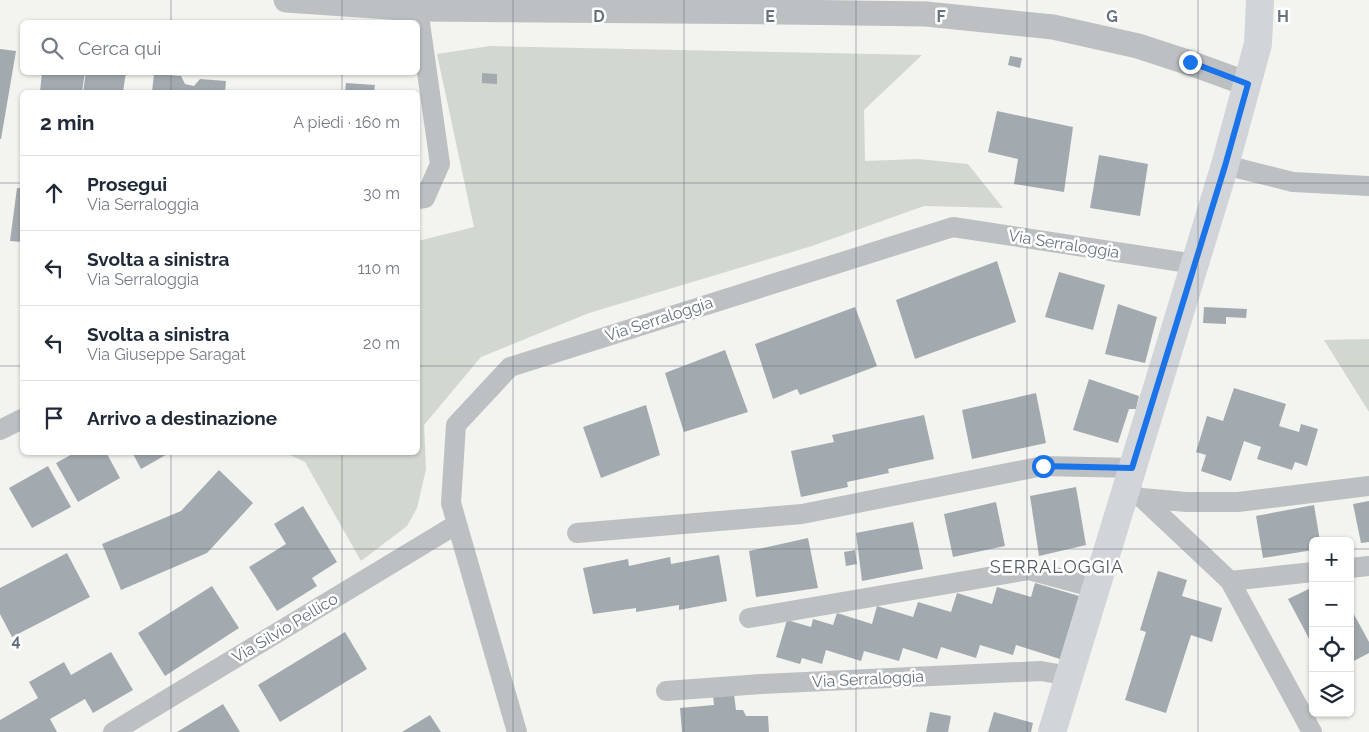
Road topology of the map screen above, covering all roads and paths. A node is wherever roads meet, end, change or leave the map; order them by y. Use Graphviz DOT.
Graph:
graph roads {
  1 [pos="286,0"];
  2 [pos="1260,0"];
  3 [pos="419,5"];
  4 [pos="1248,84"];
  5 [pos="1225,166"];
  6 [pos="1369,186"];
  7 [pos="420,199"];
  8 [pos="1195,264"];
  9 [pos="0,417"];
  10 [pos="20,418"];
  11 [pos="20,419"];
  12 [pos="0,430"];
  13 [pos="1133,486"];
  14 [pos="1369,486"];
  15 [pos="457,524"];
  16 [pos="577,533"];
  17 [pos="1369,566"];
  18 [pos="1354,568"];
  19 [pos="1309,572"];
  20 [pos="1230,582"];
  21 [pos="1096,588"];
  22 [pos="749,618"];
  23 [pos="1069,676"];
  24 [pos="666,691"];
  25 [pos="113,732"];
  26 [pos="517,732"];
  27 [pos="1052,732"];
  28 [pos="1312,732"];
  1 -- 3 [label="street"];
  2 -- 4 [label="main road"];
  3 -- 4 [label="street"];
  3 -- 7 [label="street"];
  4 -- 5 [label="main road"];
  5 -- 6 [label="street"];
  5 -- 8 [label="main road"];
  8 -- 13 [label="main road"];
  8 -- 15 [label="street, Via Serraloggia"];
  9 -- 10 [label="street"];
  11 -- 12 [label="street"];
  13 -- 14 [label="street"];
  13 -- 16 [label="street"];
  13 -- 20 [label="street"];
  13 -- 21 [label="main road"];
  15 -- 25 [label="street, Via Silvio Pellico"];
  15 -- 26 [label="street, Via Serraloggia"];
  17 -- 18 [label="street"];
  19 -- 20 [label="street"];
  20 -- 28 [label="street"];
  21 -- 22 [label="street"];
  21 -- 23 [label="main road"];
  23 -- 24 [label="street, Via Serraloggia"];
  23 -- 27 [label="main road"];
}
